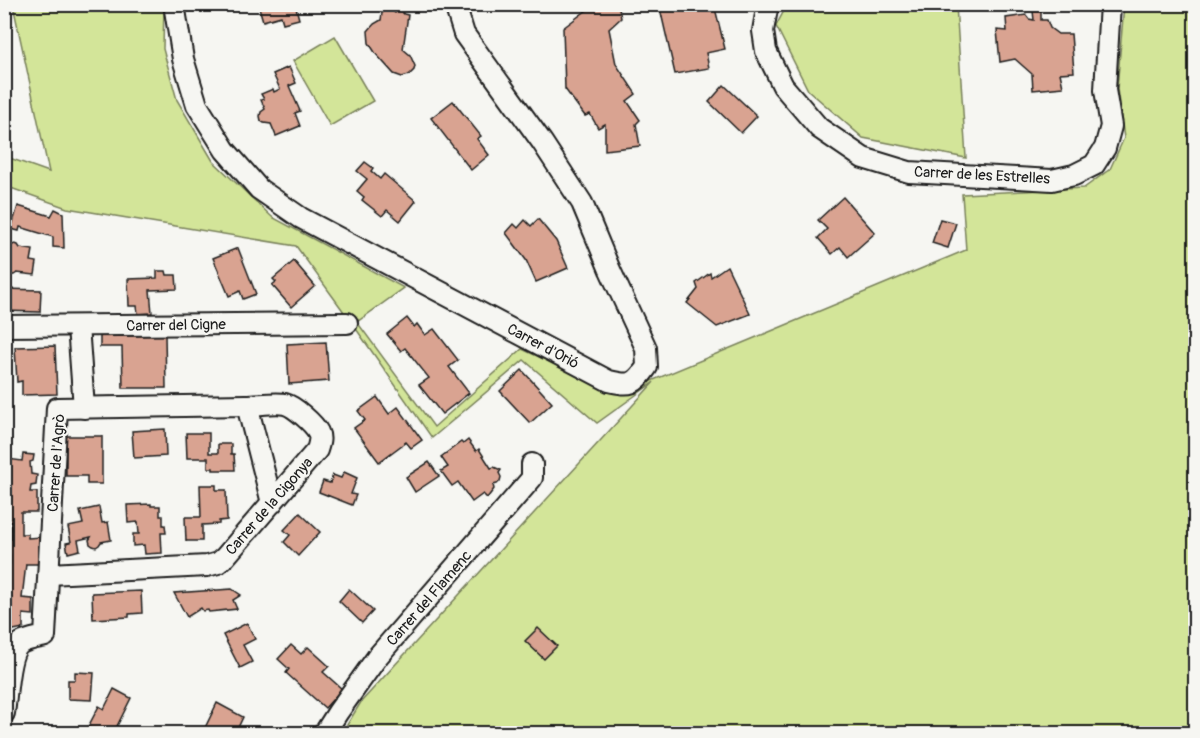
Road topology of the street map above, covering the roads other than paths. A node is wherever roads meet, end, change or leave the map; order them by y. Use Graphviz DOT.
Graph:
graph roads {
  1 [pos="174,4"];
  2 [pos="770,4"];
  3 [pos="1110,4"];
  4 [pos="456,8"];
  5 [pos="347,323"];
  6 [pos="4,326"];
  7 [pos="78,326"];
  8 [pos="247,405"];
  9 [pos="84,408"];
  10 [pos="532,464"];
  11 [pos="272,503"];
  12 [pos="49,574"];
  13 [pos="4,713"];
  14 [pos="324,734"];
  1 -- 4 [label="street, Carrer d'Orió"];
  2 -- 3 [label="street, Carrer de les Estrelles"];
  5 -- 7 [label="street, Carrer del Cigne"];
  6 -- 7 [label="street, Carrer del Cigne"];
  7 -- 9 [label="street"];
  8 -- 9 [label="street, Carrer de l'Agrò"];
  8 -- 11 [label="street"];
  8 -- 11 [label="street, Carrer de la Cigonya"];
  9 -- 12 [label="street, Carrer de l'Agrò"];
  10 -- 14 [label="street, Carrer del Flamenc"];
  11 -- 12 [label="street, Carrer de la Cigonya"];
  12 -- 13 [label="street, Carrer de l'Agrò"];
}
